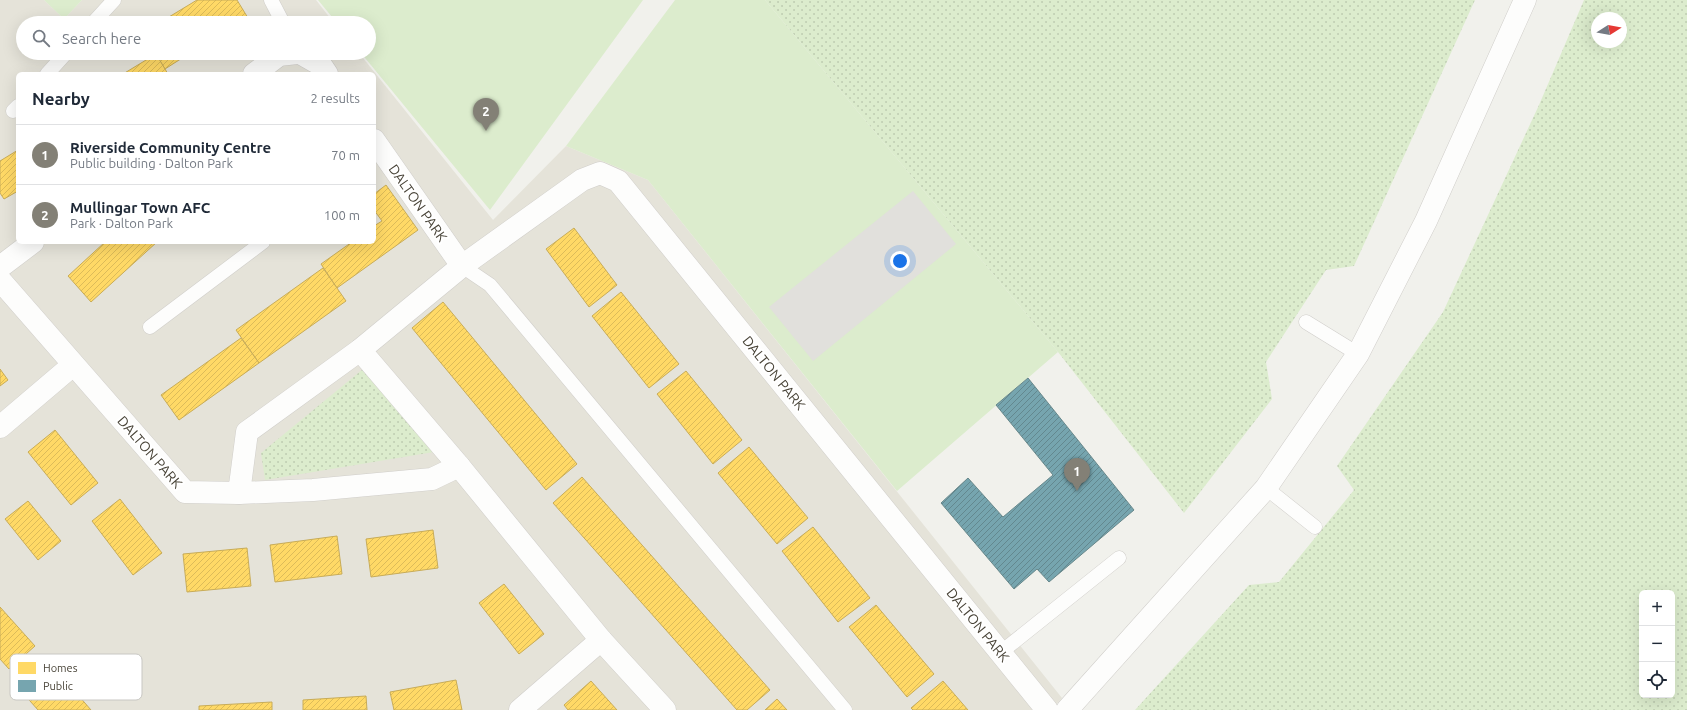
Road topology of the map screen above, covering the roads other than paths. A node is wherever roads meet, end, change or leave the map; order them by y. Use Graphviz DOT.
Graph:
graph roads {
  1 [pos="114,0"];
  2 [pos="271,0"];
  3 [pos="1525,0"];
  4 [pos="99,16"];
  5 [pos="279,16"];
  6 [pos="60,60"];
  7 [pos="272,60"];
  8 [pos="312,60"];
  9 [pos="49,72"];
  10 [pos="257,72"];
  11 [pos="326,72"];
  12 [pos="377,150"];
  13 [pos="30,244"];
  14 [pos="260,244"];
  15 [pos="462,266"];
  16 [pos="0,267"];
  17 [pos="0,280"];
  18 [pos="1306,322"];
  19 [pos="150,327"];
  20 [pos="360,350"];
  21 [pos="1358,354"];
  22 [pos="74,365"];
  23 [pos="0,427"];
  24 [pos="459,466"];
  25 [pos="1266,488"];
  26 [pos="239,493"];
  27 [pos="1315,527"];
  28 [pos="1119,558"];
  29 [pos="601,640"];
  30 [pos="1000,653"];
  31 [pos="520,710"];
  32 [pos="665,710"];
  33 [pos="845,710"];
  34 [pos="1047,710"];
  35 [pos="1067,710"];
  1 -- 4 [label="lane"];
  2 -- 5 [label="lane"];
  3 -- 21 [label="street"];
  6 -- 9 [label="lane"];
  7 -- 10 [label="street"];
  8 -- 11 [label="street"];
  12 -- 15 [label="street, DALTON PARK"];
  13 -- 16 [label="street"];
  14 -- 19 [label="lane"];
  15 -- 20 [label="street, DALTON PARK"];
  15 -- 30 [label="street, DALTON PARK"];
  15 -- 33 [label="lane"];
  17 -- 22 [label="street, DALTON PARK"];
  18 -- 21 [label="lane"];
  20 -- 24 [label="street"];
  20 -- 26 [label="street, DALTON PARK"];
  21 -- 25 [label="street"];
  22 -- 23 [label="street"];
  22 -- 26 [label="street, DALTON PARK"];
  24 -- 26 [label="street"];
  24 -- 29 [label="street"];
  25 -- 27 [label="lane"];
  25 -- 35 [label="street"];
  28 -- 30 [label="lane"];
  29 -- 31 [label="street"];
  29 -- 32 [label="street"];
  30 -- 34 [label="street, DALTON PARK"];
}
